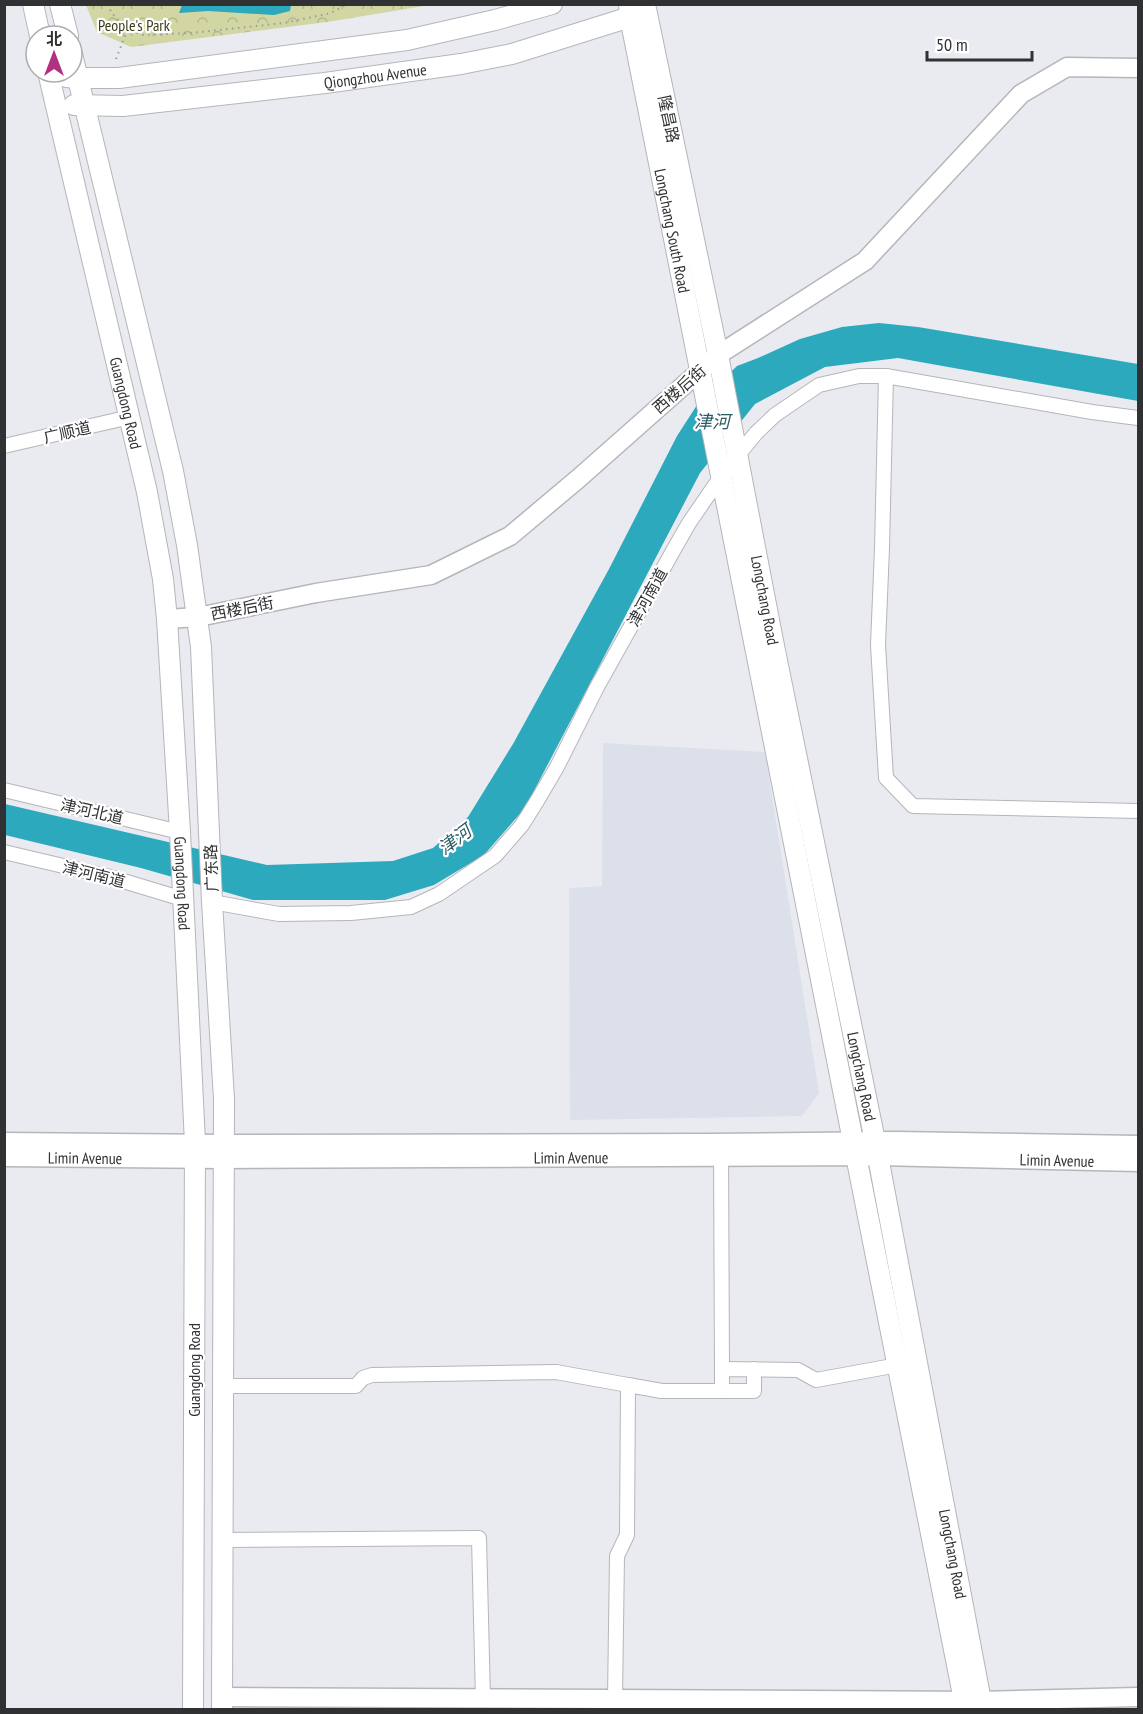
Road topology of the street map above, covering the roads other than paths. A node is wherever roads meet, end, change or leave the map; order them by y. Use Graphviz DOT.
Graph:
graph roads {
  1 [pos="33,4"];
  2 [pos="60,4"];
  3 [pos="552,4"];
  4 [pos="641,8"];
  5 [pos="37,24"];
  6 [pos="65,24"];
  7 [pos="1138,69"];
  8 [pos="84,78"];
  9 [pos="51,84"];
  10 [pos="80,84"];
  11 [pos="55,101"];
  12 [pos="85,106"];
  13 [pos="710,369"];
  14 [pos="886,376"];
  15 [pos="130,417"];
  16 [pos="1138,418"];
  17 [pos="4,446"];
  18 [pos="728,459"];
  19 [pos="198,617"];
  20 [pos="167,619"];
  21 [pos="4,790"];
  22 [pos="1138,811"];
  23 [pos="180,832"];
  24 [pos="210,834"];
  25 [pos="4,852"];
  26 [pos="183,899"];
  27 [pos="212,902"];
  28 [pos="4,1142"];
  29 [pos="1138,1145"];
  30 [pos="854,1149"];
  31 [pos="876,1149"];
  32 [pos="721,1150"];
  33 [pos="195,1151"];
  34 [pos="224,1152"];
  35 [pos="4,1157"];
  36 [pos="1138,1162"];
  37 [pos="898,1365"];
  38 [pos="722,1369"];
  39 [pos="754,1369"];
  40 [pos="628,1385"];
  41 [pos="222,1386"];
  42 [pos="722,1391"];
  43 [pos="222,1540"];
  44 [pos="1138,1697"];
  45 [pos="483,1699"];
  46 [pos="615,1699"];
  47 [pos="222,1703"];
  48 [pos="973,1705"];
  49 [pos="193,1710"];
  1 -- 5 [label="main road"];
  2 -- 6 [label="main road"];
  3 -- 8 [label="main road, Qiongzhou Avenue"];
  4 -- 12 [label="main road, Qiongzhou Avenue"];
  4 -- 13 [label="main road, Longchang South Road"];
  7 -- 13 [label="street, 西楼后街"];
  9 -- 11 [label="main road, Guangdong Road"];
  10 -- 12 [label="main road, Guangdong Road"];
  11 -- 12 [label="main road, Qiongzhou Avenue"];
  11 -- 15 [label="main road, Guangdong Road"];
  12 -- 19 [label="main road, Guangdong Road"];
  13 -- 18 [label="main road"];
  13 -- 19 [label="street, 西楼后街"];
  14 -- 16 [label="street, 津河南道"];
  14 -- 18 [label="street, 津河南道"];
  14 -- 22 [label="street"];
  15 -- 17 [label="street, 广顺道"];
  15 -- 20 [label="main road, Guangdong Road"];
  18 -- 27 [label="street, 津河南道"];
  18 -- 30 [label="main road, Longchang Road"];
  18 -- 31 [label="main road, Longchang Road"];
  19 -- 20 [label="street, 西楼后街"];
  19 -- 24 [label="main road, Guangdong Road"];
  20 -- 23 [label="main road, Guangdong Road"];
  21 -- 23 [label="street, 津河北道"];
  23 -- 26 [label="main road, Guangdong Road"];
  24 -- 27 [label="main road, 广东路"];
  25 -- 26 [label="street, 津河南道"];
  26 -- 33 [label="main road, Guangdong Road"];
  27 -- 34 [label="main road, Guangdong Road"];
  28 -- 33 [label="street, Limin Avenue"];
  29 -- 31 [label="street, Limin Avenue"];
  30 -- 31 [label="street, Limin Avenue"];
  30 -- 32 [label="street, Limin Avenue"];
  30 -- 37 [label="main road, Longchang Road"];
  31 -- 36 [label="street, Limin Avenue"];
  31 -- 48 [label="main road, Longchang Road"];
  32 -- 34 [label="street, Limin Avenue"];
  32 -- 38 [label="street"];
  33 -- 34 [label="street, Limin Avenue"];
  33 -- 35 [label="street, Limin Avenue"];
  33 -- 49 [label="main road, Guangdong Road"];
  34 -- 41 [label="main road, Guangdong Road"];
  37 -- 39 [label="street"];
  37 -- 48 [label="main road, Longchang Road"];
  38 -- 39 [label="street"];
  38 -- 42 [label="street"];
  39 -- 42 [label="street"];
  40 -- 41 [label="street"];
  40 -- 42 [label="street"];
  40 -- 46 [label="street"];
  41 -- 43 [label="main road, Guangdong Road"];
  43 -- 45 [label="street"];
  43 -- 47 [label="main road, Guangdong Road"];
  44 -- 48 [label="street"];
  45 -- 46 [label="street"];
  45 -- 47 [label="street"];
  46 -- 48 [label="street"];
}
